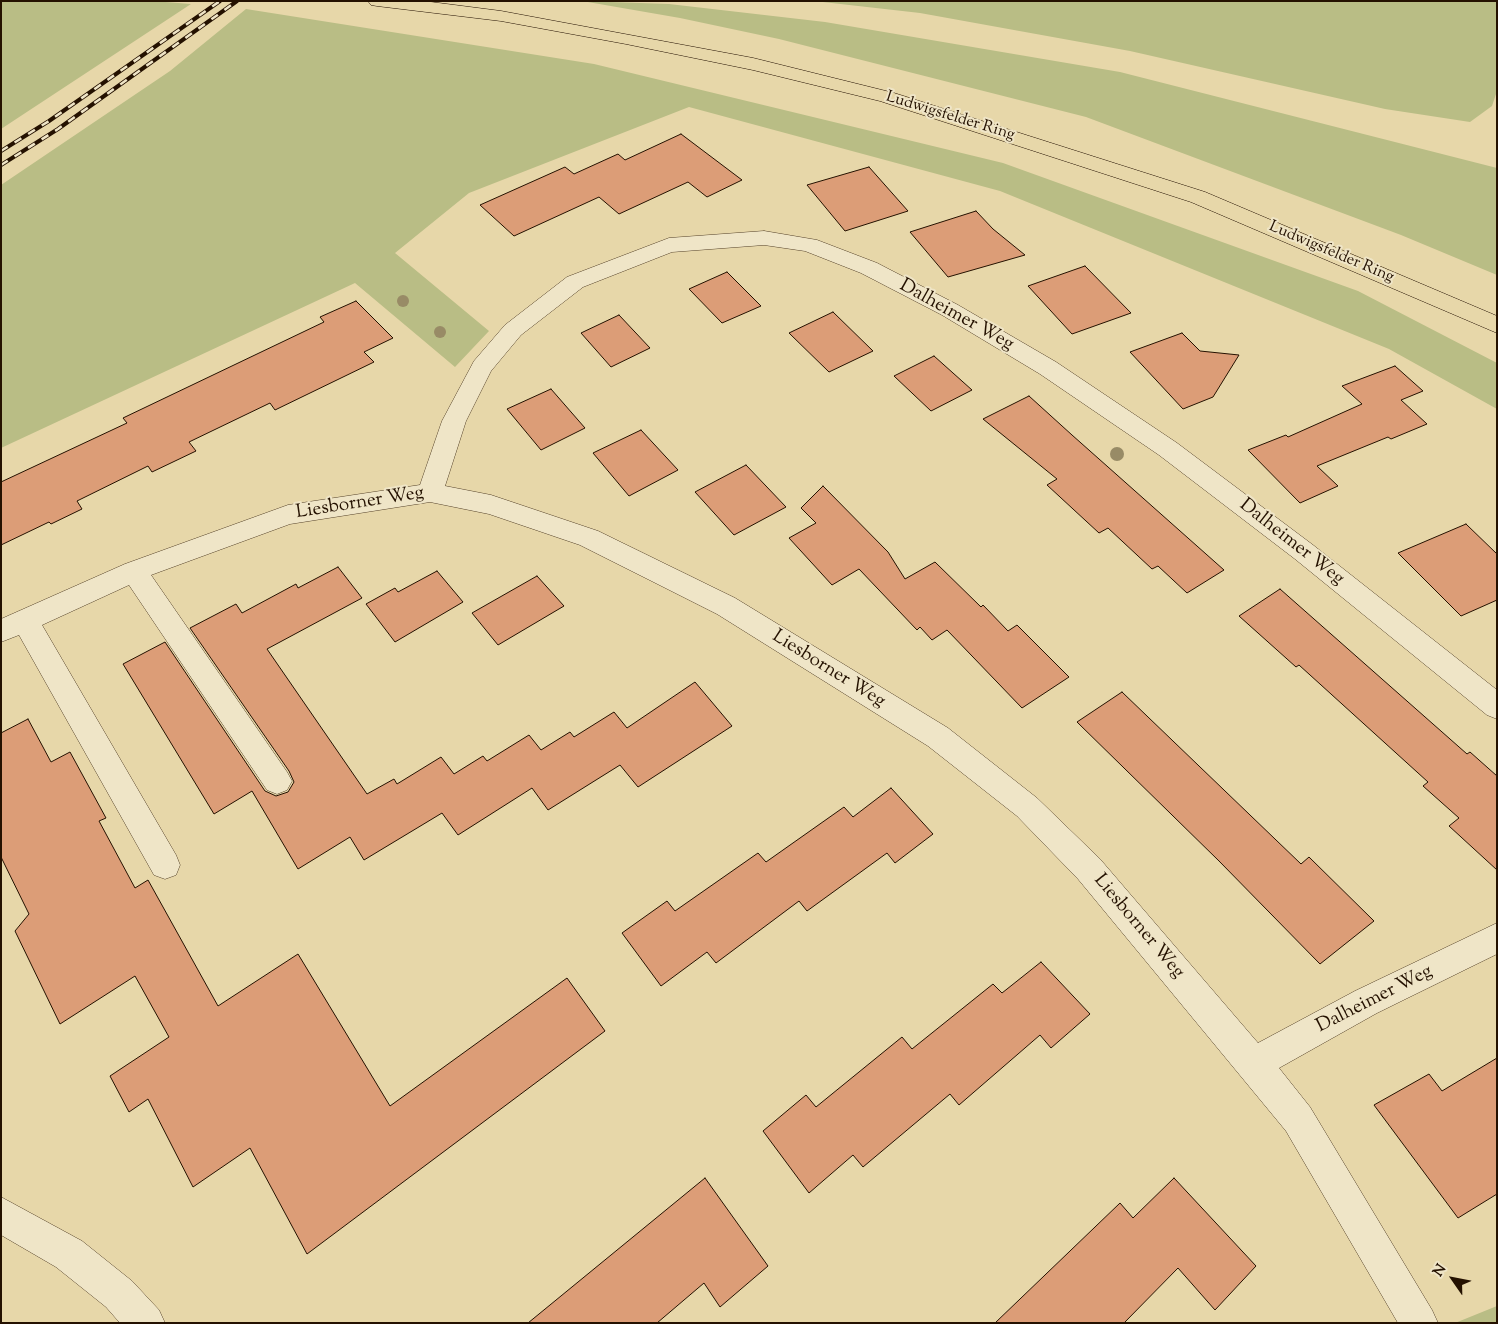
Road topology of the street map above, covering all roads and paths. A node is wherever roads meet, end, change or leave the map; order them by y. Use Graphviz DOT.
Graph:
graph roads {
  1 [pos="377,1"];
  2 [pos="1497,325"];
  3 [pos="430,492"];
  4 [pos="134,571"];
  5 [pos="13,625"];
  6 [pos="1497,706"];
  7 [pos="277,781"];
  8 [pos="165,865"];
  9 [pos="1497,938"];
  10 [pos="1254,1064"];
  11 [pos="1,1215"];
  12 [pos="146,1323"];
  13 [pos="1420,1323"];
  1 -- 2 [label="main road, Ludwigsfelder Ring"];
  3 -- 4 [label="street, Liesborner Weg"];
  3 -- 6 [label="street, Dalheimer Weg"];
  3 -- 10 [label="street, Liesborner Weg"];
  4 -- 5 [label="street, Liesborner Weg"];
  4 -- 7 [label="street"];
  5 -- 8 [label="street"];
  9 -- 10 [label="street, Dalheimer Weg"];
  10 -- 13 [label="street, Liesborner Weg"];
  11 -- 12 [label="street"];
}
